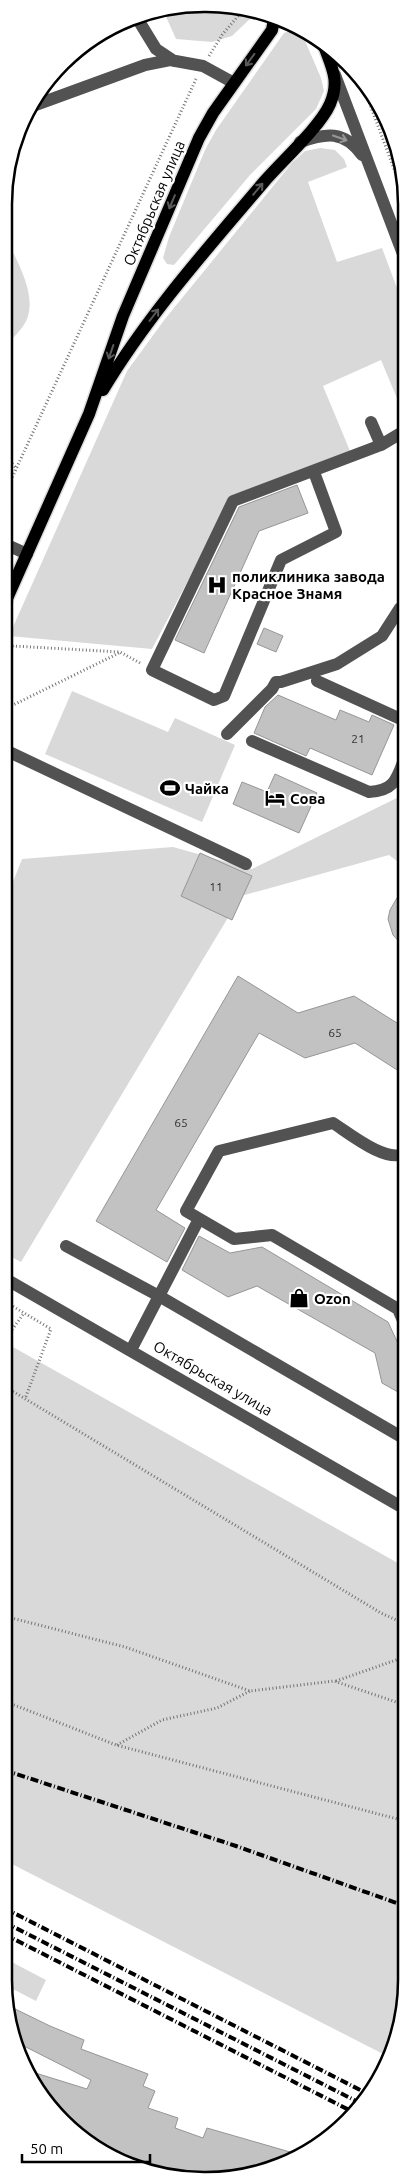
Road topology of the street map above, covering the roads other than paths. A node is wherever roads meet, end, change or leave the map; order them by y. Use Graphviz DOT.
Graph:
graph roads {
  1 [pos="141,24"];
  2 [pos="273,24"];
  3 [pos="328,57"];
  4 [pos="174,61"];
  5 [pos="335,75"];
  6 [pos="234,83"];
  7 [pos="42,103"];
  8 [pos="300,142"];
  9 [pos="370,165"];
  10 [pos="398,240"];
  11 [pos="89,414"];
  12 [pos="371,422"];
  13 [pos="398,435"];
  14 [pos="381,445"];
  15 [pos="314,472"];
  16 [pos="12,547"];
  17 [pos="27,554"];
  18 [pos="12,587"];
  19 [pos="398,611"];
  20 [pos="317,681"];
  21 [pos="398,718"];
  22 [pos="227,734"];
  23 [pos="252,741"];
  24 [pos="12,753"];
  25 [pos="398,776"];
  26 [pos="246,864"];
  27 [pos="398,1156"];
  28 [pos="199,1219"];
  29 [pos="66,1246"];
  30 [pos="12,1283"];
  31 [pos="159,1296"];
  32 [pos="398,1309"];
  33 [pos="131,1350"];
  34 [pos="398,1435"];
  35 [pos="398,1505"];
  1 -- 4 [label="street"];
  2 -- 6 [label="main road, Октябрьская улица, one-way"];
  3 -- 5 [label="main road"];
  4 -- 6 [label="street"];
  4 -- 7 [label="street"];
  5 -- 8 [label="main road, Октябрьская улица"];
  5 -- 9 [label="street"];
  6 -- 11 [label="main road, Октябрьская улица, one-way"];
  8 -- 9 [label="street, one-way"];
  11 -- 8 [label="main road, Октябрьская улица, one-way"];
  9 -- 10 [label="street"];
  11 -- 17 [label="main road, Октябрьская улица"];
  12 -- 14 [label="street"];
  13 -- 14 [label="street"];
  14 -- 15 [label="street"];
  15 -- 15 [label="street"];
  16 -- 17 [label="street"];
  17 -- 18 [label="main road, Октябрьская улица"];
  19 -- 22 [label="street"];
  20 -- 21 [label="street"];
  23 -- 25 [label="street"];
  24 -- 26 [label="street"];
  27 -- 28 [label="street"];
  28 -- 31 [label="street"];
  28 -- 32 [label="street"];
  29 -- 31 [label="street"];
  30 -- 33 [label="street, Октябрьская улица"];
  31 -- 33 [label="street"];
  31 -- 34 [label="street"];
  33 -- 35 [label="street, Октябрьская улица"];
}
